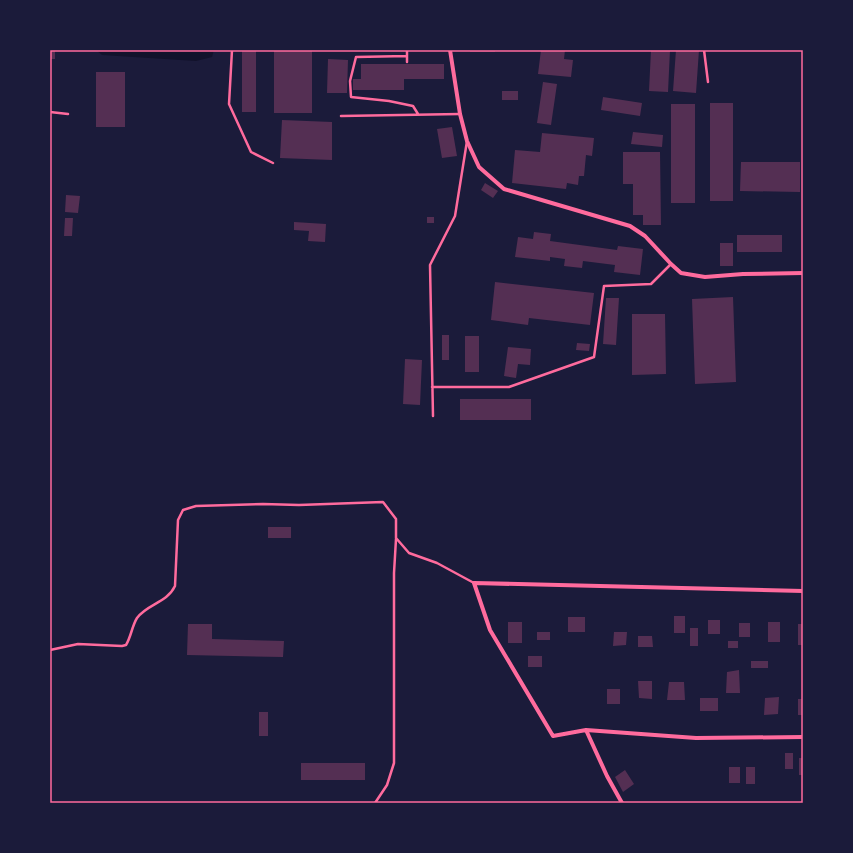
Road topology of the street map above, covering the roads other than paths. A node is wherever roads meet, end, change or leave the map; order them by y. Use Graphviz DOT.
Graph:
graph roads {
  1 [pos="232,50"];
  2 [pos="407,50"];
  3 [pos="450,50"];
  4 [pos="704,50"];
  5 [pos="407,56"];
  6 [pos="407,62"];
  7 [pos="708,82"];
  8 [pos="50,112"];
  9 [pos="68,114"];
  10 [pos="418,114"];
  11 [pos="460,114"];
  12 [pos="341,116"];
  13 [pos="467,141"];
  14 [pos="273,163"];
  15 [pos="671,264"];
  16 [pos="803,274"];
  17 [pos="432,387"];
  18 [pos="433,416"];
  19 [pos="396,538"];
  20 [pos="474,584"];
  21 [pos="803,591"];
  22 [pos="50,650"];
  23 [pos="586,730"];
  24 [pos="803,737"];
  25 [pos="375,803"];
  26 [pos="622,803"];
  1 -- 14 [label="lane"];
  2 -- 5 [label="lane"];
  3 -- 11 [label="street"];
  4 -- 7 [label="lane"];
  5 -- 6 [label="lane"];
  5 -- 10 [label="lane"];
  8 -- 9 [label="lane"];
  10 -- 11 [label="lane"];
  10 -- 12 [label="lane"];
  11 -- 13 [label="street"];
  13 -- 15 [label="street"];
  13 -- 17 [label="lane"];
  15 -- 16 [label="street"];
  15 -- 17 [label="lane"];
  17 -- 18 [label="lane"];
  19 -- 20 [label="lane"];
  19 -- 22 [label="lane"];
  19 -- 25 [label="lane"];
  20 -- 21 [label="street"];
  20 -- 23 [label="street"];
  23 -- 24 [label="street"];
  23 -- 26 [label="street"];
}
